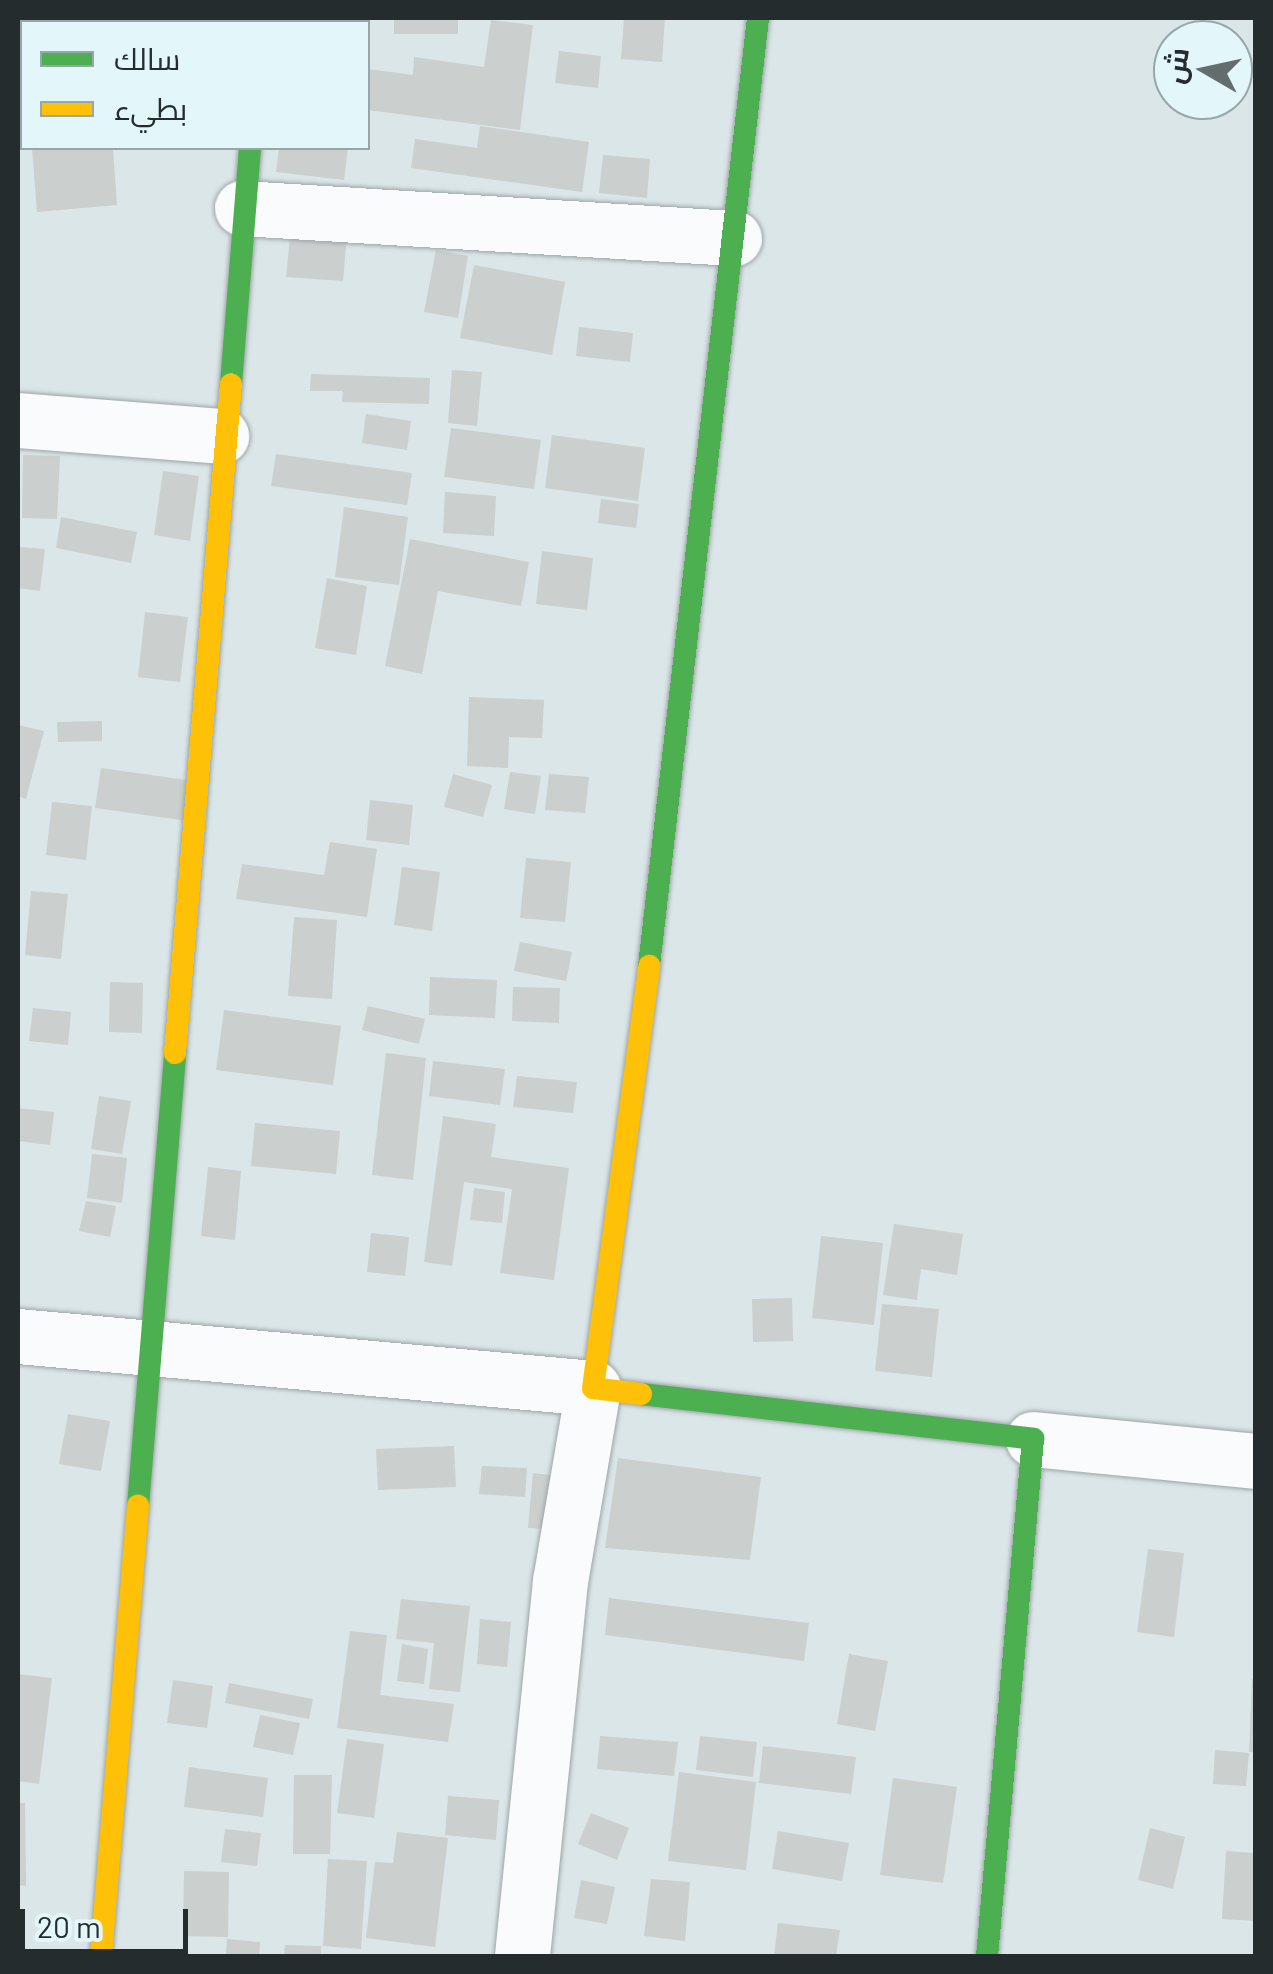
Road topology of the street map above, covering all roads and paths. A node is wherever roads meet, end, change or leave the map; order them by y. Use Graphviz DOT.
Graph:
graph roads {
  1 [pos="758,18"];
  2 [pos="250,150"];
  3 [pos="242,208"];
  4 [pos="734,238"];
  5 [pos="18,420"];
  6 [pos="221,436"];
  7 [pos="18,1336"];
  8 [pos="152,1349"];
  9 [pos="593,1388"];
  10 [pos="1033,1439"];
  11 [pos="1256,1461"];
  12 [pos="101,1956"];
  13 [pos="522,1956"];
  14 [pos="987,1956"];
  1 -- 4 [label="main road"];
  2 -- 3 [label="main road"];
  3 -- 4 [label="street"];
  3 -- 6 [label="main road"];
  4 -- 9 [label="main road"];
  5 -- 6 [label="street"];
  6 -- 8 [label="main road"];
  7 -- 8 [label="street"];
  8 -- 9 [label="street"];
  8 -- 12 [label="main road"];
  9 -- 10 [label="main road"];
  9 -- 13 [label="street"];
  10 -- 11 [label="street"];
  10 -- 14 [label="main road"];
}
